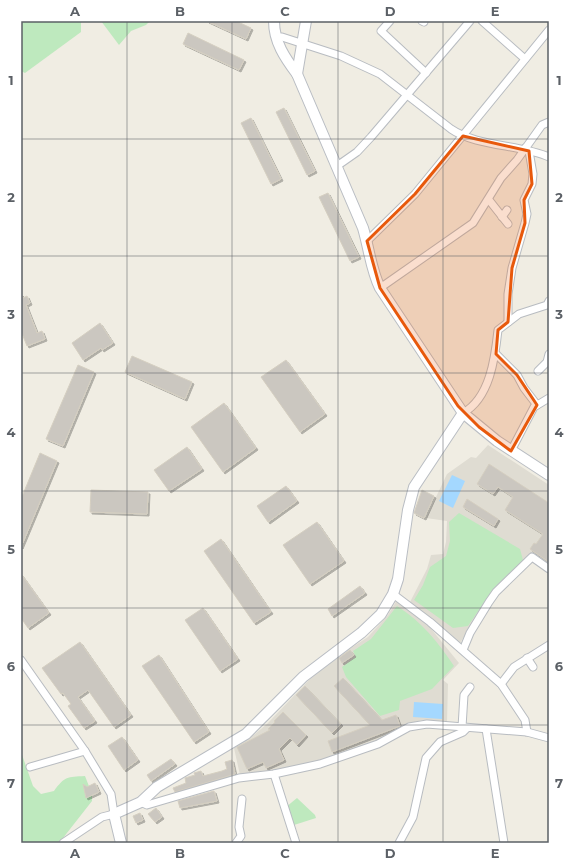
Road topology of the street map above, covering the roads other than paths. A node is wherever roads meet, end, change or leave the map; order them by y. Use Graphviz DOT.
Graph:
graph roads {
  1 [pos="274,21"];
  2 [pos="306,21"];
  3 [pos="390,21"];
  4 [pos="470,21"];
  5 [pos="482,21"];
  6 [pos="549,30"];
  7 [pos="276,36"];
  8 [pos="304,44"];
  9 [pos="525,59"];
  10 [pos="426,73"];
  11 [pos="297,74"];
  12 [pos="407,95"];
  13 [pos="549,122"];
  14 [pos="463,136"];
  15 [pos="525,148"];
  16 [pos="549,157"];
  17 [pos="337,166"];
  18 [pos="489,200"];
  19 [pos="507,210"];
  20 [pos="502,217"];
  21 [pos="508,224"];
  22 [pos="367,240"];
  23 [pos="380,288"];
  24 [pos="548,304"];
  25 [pos="508,322"];
  26 [pos="496,354"];
  27 [pos="549,354"];
  28 [pos="538,371"];
  29 [pos="549,398"];
  30 [pos="537,405"];
  31 [pos="463,413"];
  32 [pos="512,451"];
  33 [pos="549,475"];
  34 [pos="549,569"];
  35 [pos="393,594"];
  36 [pos="549,645"];
  37 [pos="463,650"];
  38 [pos="527,658"];
  39 [pos="21,660"];
  40 [pos="533,667"];
  41 [pos="501,684"];
  42 [pos="470,688"];
  43 [pos="464,728"];
  44 [pos="486,729"];
  45 [pos="527,732"];
  46 [pos="549,738"];
  47 [pos="85,751"];
  48 [pos="30,768"];
  49 [pos="274,774"];
  50 [pos="242,799"];
  51 [pos="141,802"];
  52 [pos="114,814"];
  53 [pos="63,843"];
  54 [pos="121,843"];
  55 [pos="236,843"];
  56 [pos="296,843"];
  57 [pos="399,843"];
  58 [pos="504,843"];
  1 -- 7 [label="street"];
  2 -- 8 [label="street"];
  3 -- 10 [label="street"];
  4 -- 10 [label="street"];
  5 -- 9 [label="street"];
  6 -- 9 [label="street"];
  7 -- 8 [label="street"];
  7 -- 11 [label="street"];
  8 -- 11 [label="street"];
  8 -- 12 [label="street"];
  9 -- 14 [label="street"];
  10 -- 12 [label="street"];
  11 -- 17 [label="street"];
  12 -- 14 [label="street"];
  12 -- 17 [label="street"];
  13 -- 15 [label="street"];
  14 -- 15 [label="street"];
  14 -- 22 [label="street"];
  15 -- 16 [label="street"];
  15 -- 18 [label="street"];
  15 -- 25 [label="street"];
  17 -- 22 [label="street"];
  18 -- 20 [label="street"];
  18 -- 23 [label="street"];
  19 -- 20 [label="street"];
  20 -- 21 [label="street"];
  22 -- 23 [label="street"];
  23 -- 31 [label="street"];
  24 -- 25 [label="street"];
  25 -- 26 [label="street"];
  26 -- 30 [label="street"];
  26 -- 31 [label="street"];
  27 -- 28 [label="street"];
  29 -- 30 [label="street"];
  30 -- 32 [label="street"];
  31 -- 32 [label="street"];
  31 -- 35 [label="street"];
  32 -- 33 [label="street"];
  34 -- 37 [label="street"];
  35 -- 37 [label="street"];
  35 -- 51 [label="street"];
  36 -- 38 [label="street"];
  37 -- 41 [label="street"];
  38 -- 40 [label="street"];
  38 -- 41 [label="street"];
  39 -- 47 [label="street"];
  41 -- 45 [label="street"];
  42 -- 43 [label="street"];
  43 -- 44 [label="street"];
  43 -- 49 [label="street"];
  43 -- 57 [label="street"];
  44 -- 45 [label="street"];
  44 -- 58 [label="street"];
  45 -- 46 [label="street"];
  47 -- 48 [label="street"];
  47 -- 52 [label="street"];
  49 -- 51 [label="street"];
  49 -- 56 [label="street"];
  50 -- 55 [label="street"];
  51 -- 52 [label="street"];
  52 -- 53 [label="street"];
  52 -- 54 [label="street"];
}
